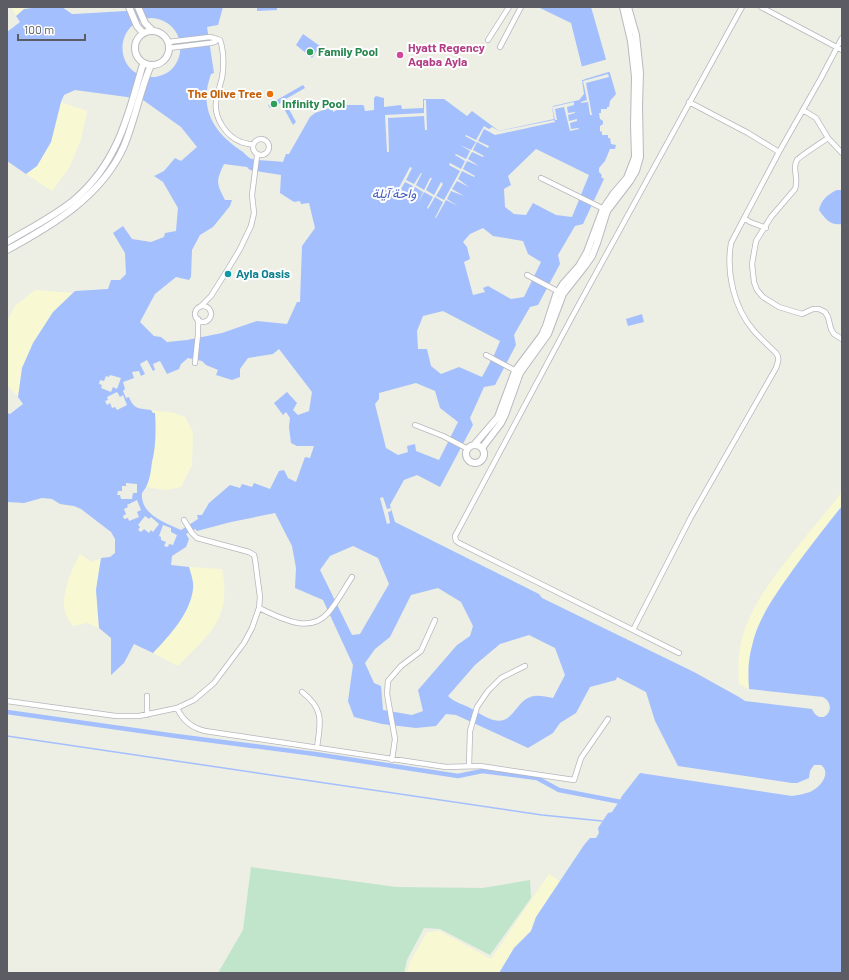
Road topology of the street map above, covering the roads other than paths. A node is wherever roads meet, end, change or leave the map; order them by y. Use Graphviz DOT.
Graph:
graph roads {
  1 [pos="129,7"];
  2 [pos="138,7"];
  3 [pos="509,7"];
  4 [pos="623,7"];
  5 [pos="628,7"];
  6 [pos="742,7"];
  7 [pos="761,7"];
  8 [pos="521,8"];
  9 [pos="152,30"];
  10 [pos="143,33"];
  11 [pos="842,38"];
  12 [pos="217,39"];
  13 [pos="488,40"];
  14 [pos="842,43"];
  15 [pos="170,45"];
  16 [pos="500,47"];
  17 [pos="840,49"];
  18 [pos="147,66"];
  19 [pos="637,88"];
  20 [pos="136,101"];
  21 [pos="689,102"];
  22 [pos="803,110"];
  23 [pos="828,138"];
  24 [pos="253,145"];
  25 [pos="779,152"];
  26 [pos="842,153"];
  27 [pos="258,155"];
  28 [pos="541,178"];
  29 [pos="605,210"];
  30 [pos="744,218"];
  31 [pos="766,228"];
  32 [pos="7,242"];
  33 [pos="7,250"];
  34 [pos="527,275"];
  35 [pos="558,291"];
  36 [pos="211,296"];
  37 [pos="200,307"];
  38 [pos="211,312"];
  39 [pos="198,319"];
  40 [pos="205,322"];
  41 [pos="198,333"];
  42 [pos="842,339"];
  43 [pos="486,355"];
  44 [pos="195,363"];
  45 [pos="515,371"];
  46 [pos="415,425"];
  47 [pos="474,445"];
  48 [pos="465,448"];
  49 [pos="482,448"];
  50 [pos="184,520"];
  51 [pos="352,577"];
  52 [pos="259,608"];
  53 [pos="434,620"];
  54 [pos="634,630"];
  55 [pos="679,653"];
  56 [pos="525,666"];
  57 [pos="302,692"];
  58 [pos="147,696"];
  59 [pos="7,701"];
  60 [pos="177,708"];
  61 [pos="147,715"];
  62 [pos="608,719"];
  63 [pos="317,747"];
  64 [pos="392,760"];
  65 [pos="469,766"];
  1 -- 10 [label="street"];
  2 -- 9 [label="street"];
  3 -- 13 [label="street"];
  4 -- 19 [label="street"];
  5 -- 19 [label="street"];
  6 -- 21 [label="street"];
  7 -- 17 [label="street"];
  8 -- 16 [label="street"];
  9 -- 10 [label="street"];
  9 -- 15 [label="street"];
  10 -- 18 [label="street"];
  11 -- 17 [label="street"];
  12 -- 15 [label="street"];
  12 -- 15 [label="street"];
  12 -- 24 [label="street"];
  14 -- 17 [label="street"];
  15 -- 18 [label="street"];
  17 -- 22 [label="street"];
  18 -- 20 [label="street"];
  19 -- 29 [label="street"];
  20 -- 32 [label="street"];
  20 -- 33 [label="street"];
  21 -- 25 [label="street"];
  21 -- 54 [label="street"];
  22 -- 23 [label="street"];
  22 -- 25 [label="street"];
  23 -- 26 [label="street"];
  23 -- 31 [label="street"];
  24 -- 27 [label="street"];
  24 -- 27 [label="street"];
  25 -- 30 [label="street"];
  27 -- 36 [label="street"];
  28 -- 29 [label="street"];
  29 -- 35 [label="street"];
  30 -- 31 [label="street"];
  30 -- 54 [label="street"];
  31 -- 42 [label="street"];
  34 -- 35 [label="street"];
  35 -- 45 [label="street"];
  36 -- 37 [label="street"];
  36 -- 38 [label="street"];
  37 -- 38 [label="street"];
  37 -- 39 [label="street"];
  38 -- 40 [label="street"];
  39 -- 40 [label="street"];
  39 -- 41 [label="street"];
  40 -- 41 [label="street"];
  41 -- 44 [label="street"];
  43 -- 45 [label="street"];
  45 -- 47 [label="street"];
  45 -- 49 [label="street"];
  46 -- 48 [label="street"];
  47 -- 48 [label="street"];
  47 -- 49 [label="street"];
  48 -- 49 [label="street"];
  50 -- 52 [label="street"];
  51 -- 52 [label="street"];
  52 -- 60 [label="street"];
  53 -- 64 [label="street"];
  54 -- 55 [label="street"];
  56 -- 65 [label="street"];
  57 -- 63 [label="street"];
  58 -- 61 [label="street"];
  59 -- 61 [label="street"];
  60 -- 61 [label="street"];
  60 -- 63 [label="street"];
  62 -- 65 [label="street"];
  63 -- 64 [label="street"];
  64 -- 65 [label="street"];
}
